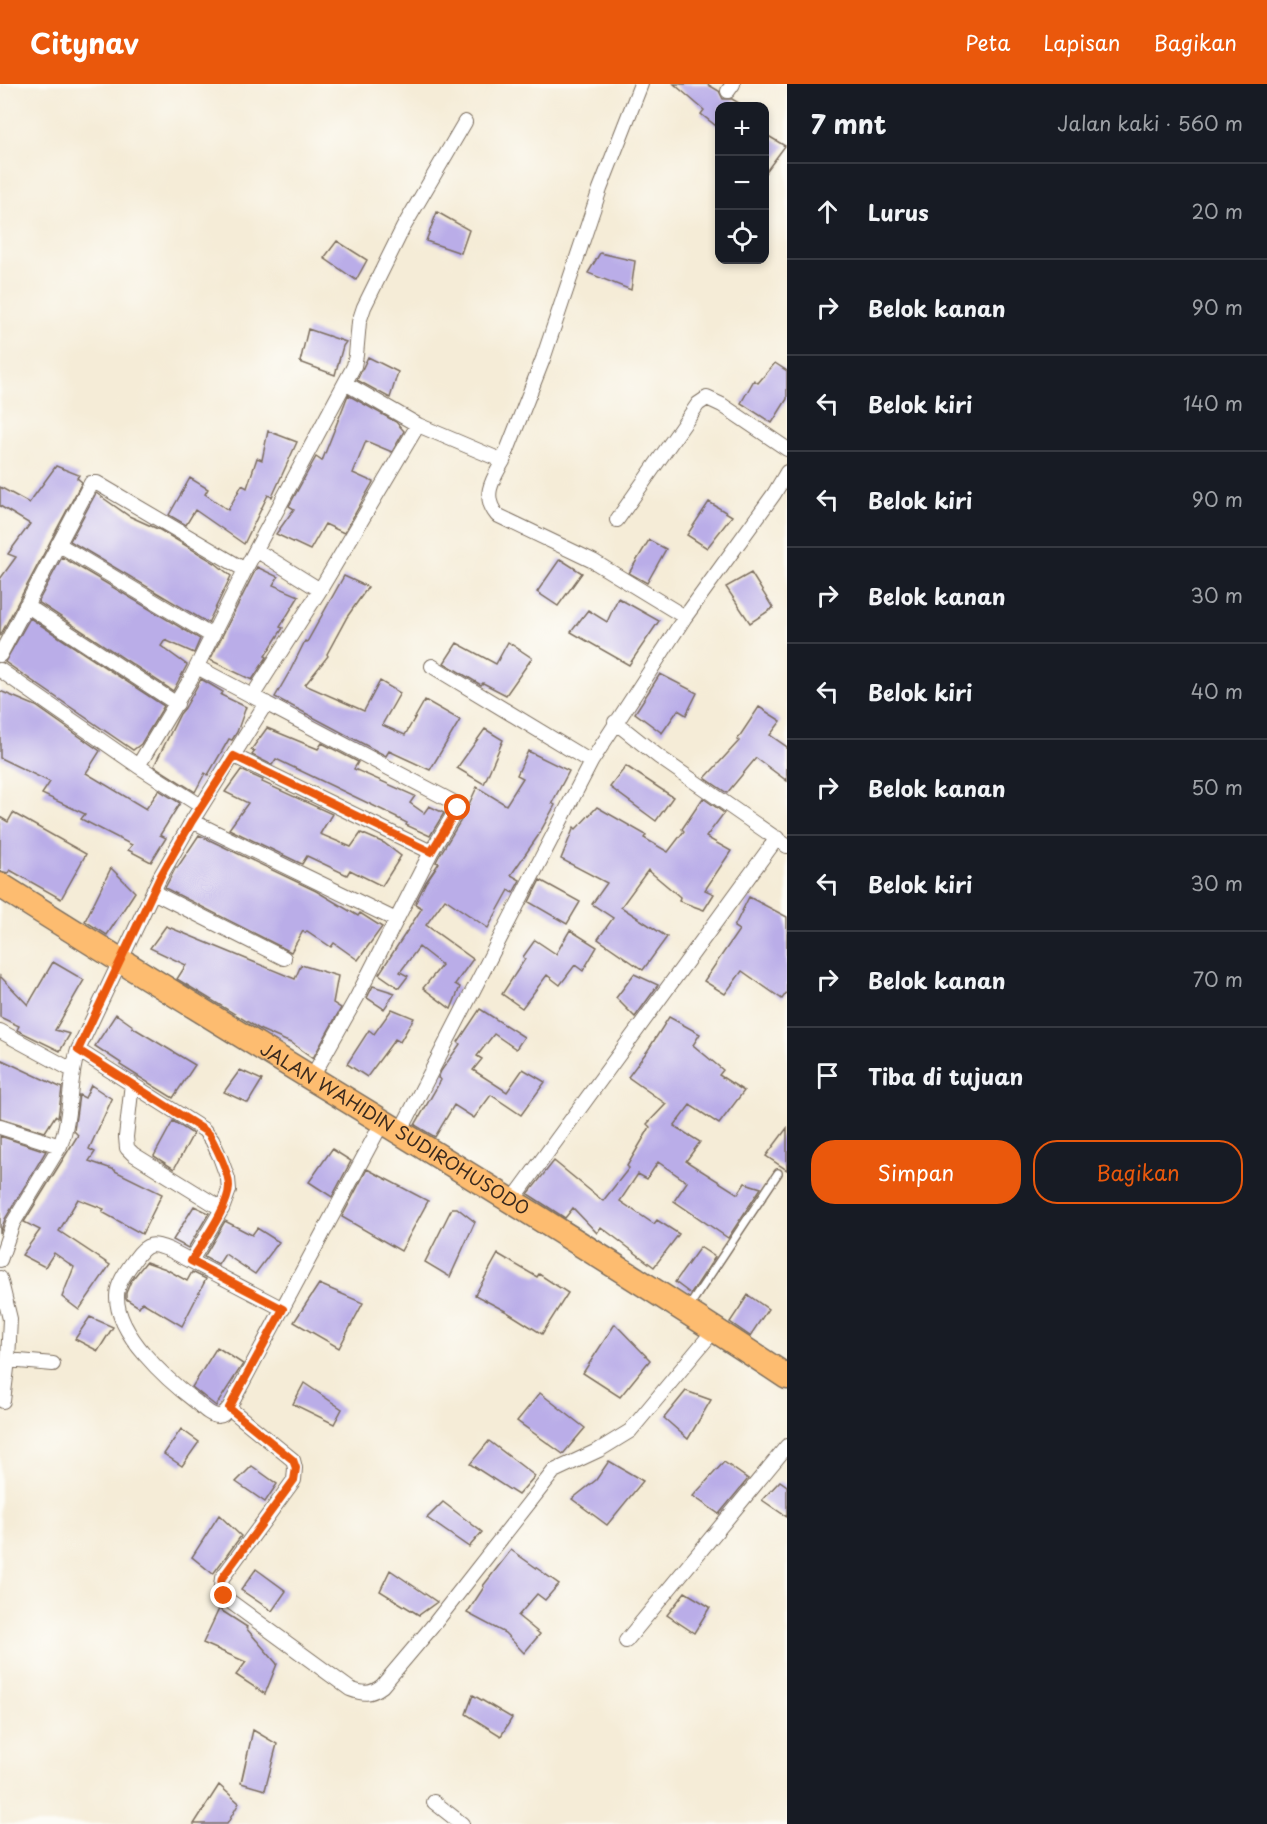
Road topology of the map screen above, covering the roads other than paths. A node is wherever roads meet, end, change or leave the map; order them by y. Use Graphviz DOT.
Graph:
graph roads {
  1 [pos="641,84"];
  2 [pos="465,122"];
  3 [pos="345,383"];
  4 [pos="418,425"];
  5 [pos="787,449"];
  6 [pos="503,461"];
  7 [pos="787,472"];
  8 [pos="617,520"];
  9 [pos="58,544"];
  10 [pos="256,550"];
  11 [pos="245,570"];
  12 [pos="320,590"];
  13 [pos="26,605"];
  14 [pos="685,617"];
  15 [pos="213,636"];
  16 [pos="0,656"];
  17 [pos="432,666"];
  18 [pos="197,667"];
  19 [pos="0,670"];
  20 [pos="253,695"];
  21 [pos="266,703"];
  22 [pos="177,704"];
  23 [pos="615,722"];
  24 [pos="234,756"];
  25 [pos="591,762"];
  26 [pos="138,766"];
  27 [pos="201,806"];
  28 [pos="192,821"];
  29 [pos="782,842"];
  30 [pos="431,852"];
  31 [pos="0,885"];
  32 [pos="153,892"];
  33 [pos="396,920"];
  34 [pos="284,958"];
  35 [pos="120,961"];
  36 [pos="0,1030"];
  37 [pos="78,1050"];
  38 [pos="72,1070"];
  39 [pos="312,1077"];
  40 [pos="132,1083"];
  41 [pos="0,1127"];
  42 [pos="391,1127"];
  43 [pos="60,1146"];
  44 [pos="778,1173"];
  45 [pos="512,1201"];
  46 [pos="222,1209"];
  47 [pos="0,1260"];
  48 [pos="191,1261"];
  49 [pos="0,1278"];
  50 [pos="3,1301"];
  51 [pos="283,1309"];
  52 [pos="687,1311"];
  53 [pos="716,1329"];
  54 [pos="8,1360"];
  55 [pos="52,1364"];
  56 [pos="787,1377"];
  57 [pos="3,1401"];
  58 [pos="229,1408"];
  59 [pos="787,1446"];
  60 [pos="626,1641"];
  61 [pos="434,1802"];
  62 [pos="462,1824"];
  1 -- 6 [label="street"];
  2 -- 3 [label="street"];
  3 -- 4 [label="street"];
  3 -- 10 [label="street"];
  4 -- 6 [label="street"];
  4 -- 12 [label="street"];
  5 -- 8 [label="street"];
  6 -- 14 [label="street"];
  7 -- 14 [label="street"];
  9 -- 11 [label="street"];
  9 -- 13 [label="street"];
  9 -- 15 [label="street"];
  10 -- 11 [label="street"];
  10 -- 12 [label="street"];
  11 -- 15 [label="street"];
  12 -- 20 [label="street"];
  13 -- 16 [label="street"];
  13 -- 22 [label="street"];
  14 -- 23 [label="street"];
  15 -- 18 [label="street"];
  17 -- 25 [label="street"];
  18 -- 20 [label="street"];
  18 -- 22 [label="street"];
  19 -- 26 [label="street"];
  20 -- 21 [label="street"];
  21 -- 24 [label="street"];
  21 -- 30 [label="street"];
  22 -- 26 [label="street"];
  23 -- 25 [label="street"];
  23 -- 29 [label="street"];
  24 -- 27 [label="street"];
  24 -- 30 [label="street"];
  25 -- 42 [label="street"];
  26 -- 27 [label="street"];
  27 -- 28 [label="street"];
  28 -- 32 [label="street"];
  28 -- 33 [label="street"];
  29 -- 45 [label="street"];
  30 -- 33 [label="street"];
  31 -- 35 [label="highway, JALAN WAHIDIN SUDIROHUSODO"];
  32 -- 34 [label="street"];
  32 -- 35 [label="street"];
  33 -- 39 [label="street"];
  35 -- 37 [label="street"];
  35 -- 39 [label="highway, JALAN WAHIDIN SUDIROHUSODO"];
  36 -- 38 [label="street"];
  37 -- 38 [label="street"];
  37 -- 40 [label="street"];
  38 -- 43 [label="street"];
  39 -- 42 [label="highway, JALAN WAHIDIN SUDIROHUSODO"];
  40 -- 46 [label="street"];
  40 -- 46 [label="street"];
  41 -- 43 [label="street"];
  42 -- 45 [label="highway, JALAN WAHIDIN SUDIROHUSODO"];
  42 -- 51 [label="street"];
  43 -- 47 [label="street"];
  44 -- 52 [label="lane"];
  45 -- 52 [label="highway, JALAN WAHIDIN SUDIROHUSODO"];
  46 -- 48 [label="street"];
  48 -- 51 [label="street"];
  48 -- 58 [label="street"];
  49 -- 50 [label="street"];
  50 -- 54 [label="street"];
  51 -- 58 [label="street"];
  52 -- 53 [label="highway, JALAN WAHIDIN SUDIROHUSODO"];
  53 -- 56 [label="highway, JALAN WAHIDIN SUDIROHUSODO"];
  53 -- 58 [label="street"];
  54 -- 55 [label="street"];
  54 -- 57 [label="street"];
  59 -- 60 [label="street"];
  61 -- 62 [label="street"];
}
